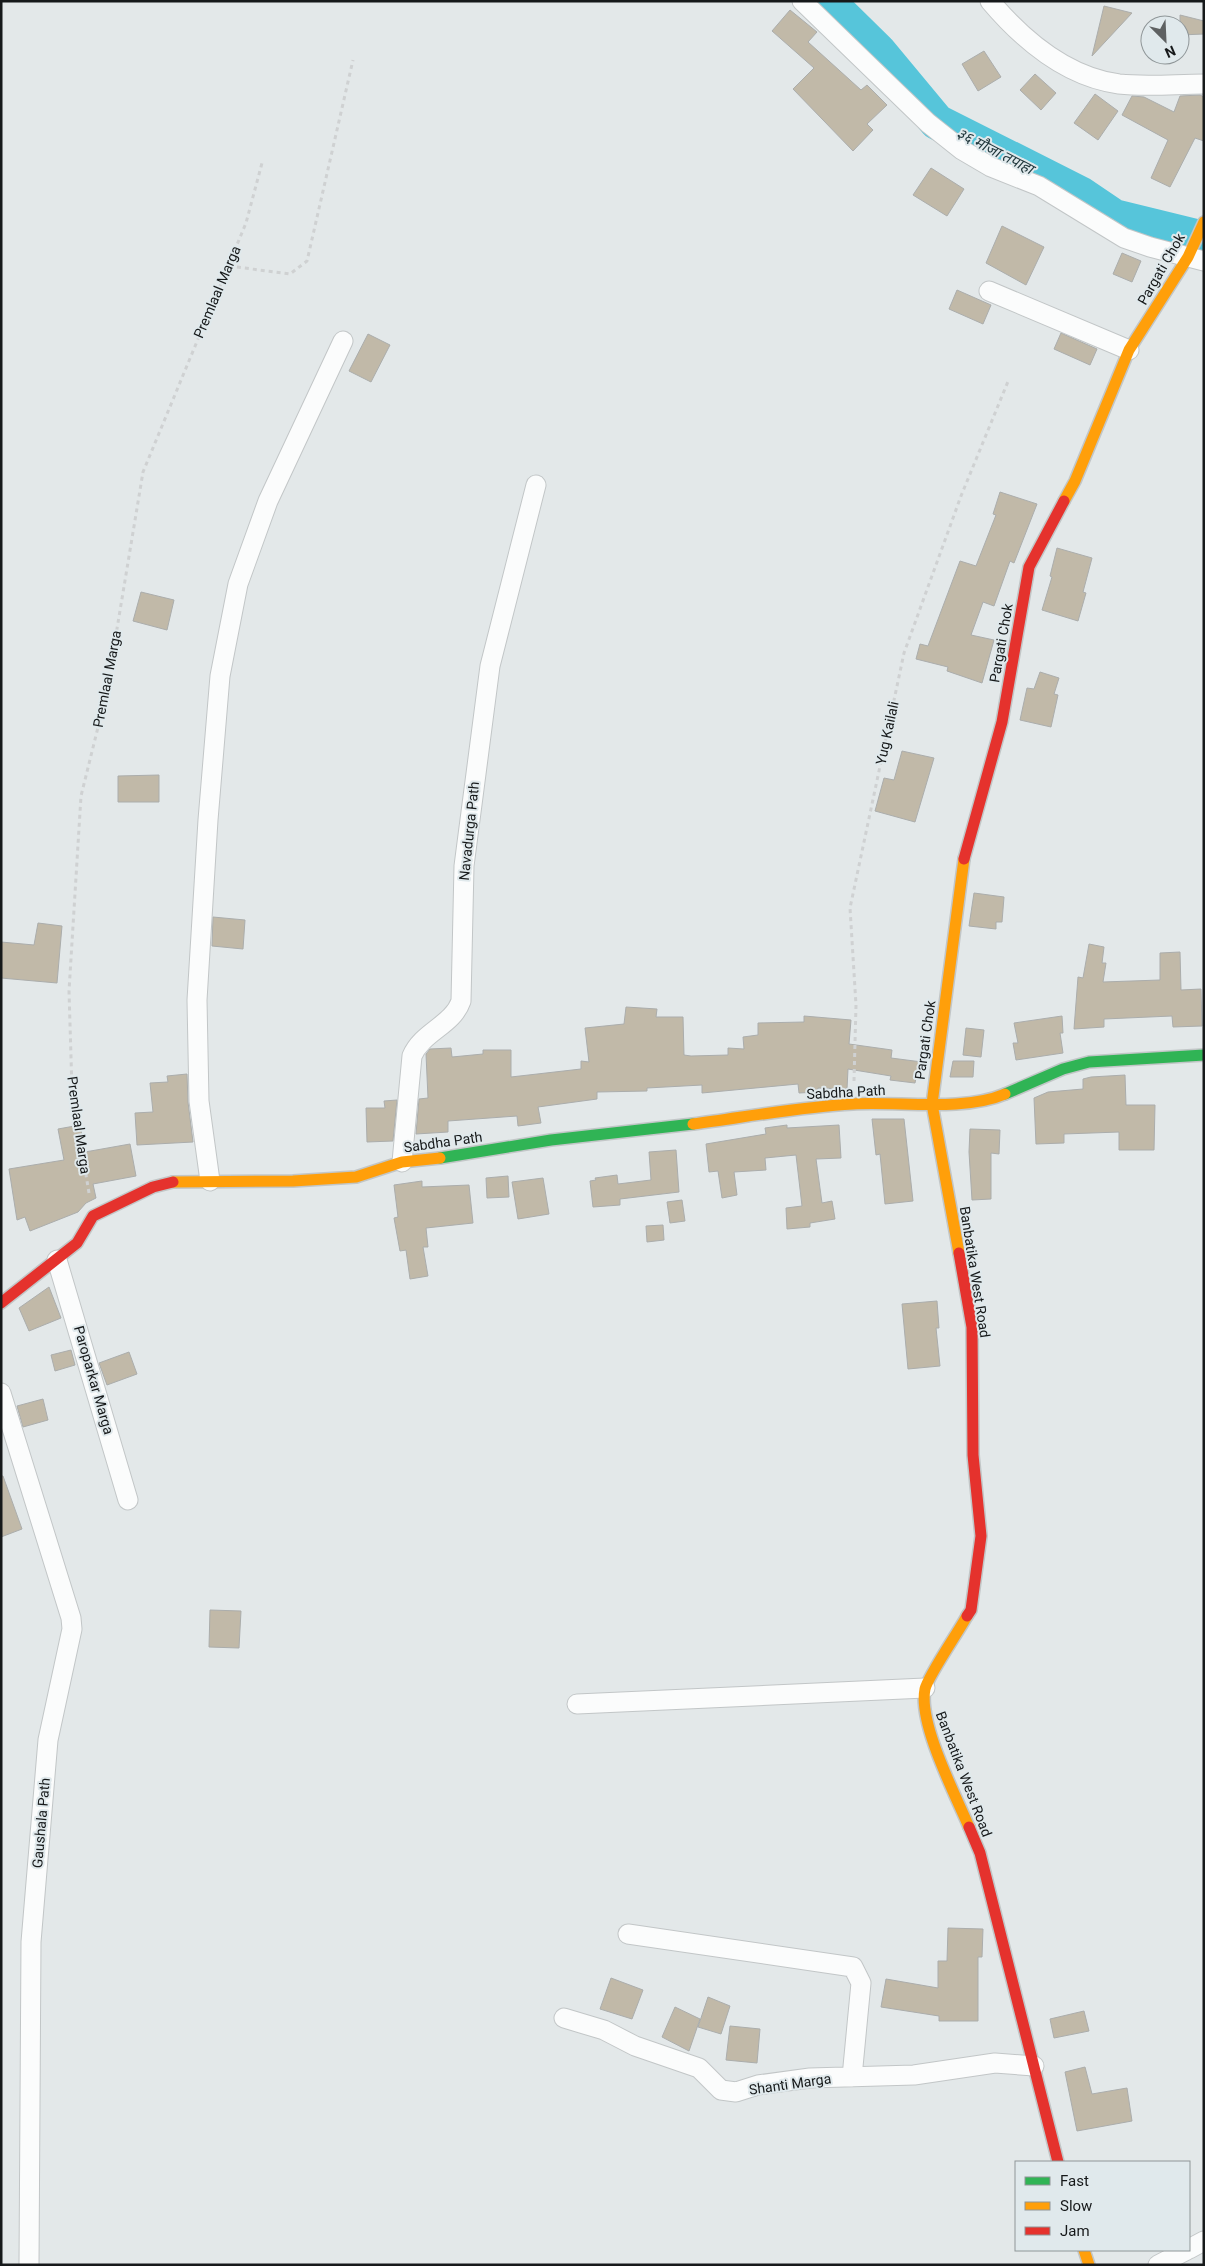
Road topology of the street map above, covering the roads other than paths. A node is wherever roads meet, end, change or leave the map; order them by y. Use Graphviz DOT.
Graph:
graph roads {
  1 [pos="802,1"];
  2 [pos="990,1"];
  3 [pos="1204,84"];
  4 [pos="1203,224"];
  5 [pos="1194,256"];
  6 [pos="989,290"];
  7 [pos="343,341"];
  8 [pos="1129,350"];
  9 [pos="536,485"];
  10 [pos="1204,1055"];
  11 [pos="932,1104"];
  12 [pos="402,1162"];
  13 [pos="210,1181"];
  14 [pos="57,1260"];
  15 [pos="1,1303"];
  16 [pos="1,1394"];
  17 [pos="128,1500"];
  18 [pos="925,1688"];
  19 [pos="577,1704"];
  20 [pos="628,1934"];
  21 [pos="564,2018"];
  22 [pos="1034,2066"];
  23 [pos="852,2077"];
  24 [pos="1058,2161"];
  25 [pos="1204,2241"];
  26 [pos="1190,2248"];
  27 [pos="1084,2251"];
  28 [pos="1184,2251"];
  29 [pos="29,2265"];
  30 [pos="1089,2265"];
  31 [pos="1158,2265"];
  1 -- 5 [label="street"];
  2 -- 3 [label="street"];
  4 -- 5 [label="street, Pargati Chok"];
  5 -- 8 [label="street, Pargati Chok"];
  6 -- 8 [label="street"];
  7 -- 13 [label="street"];
  8 -- 11 [label="street, Pargati Chok"];
  9 -- 12 [label="street, Navadurga Path"];
  10 -- 11 [label="street, Sabdha Path"];
  11 -- 12 [label="street, Sabdha Path"];
  11 -- 18 [label="street, Banbatika West Road"];
  12 -- 13 [label="street, Sabdha Path"];
  13 -- 14 [label="street, Sabdha Path"];
  14 -- 15 [label="street"];
  14 -- 17 [label="street, Paroparkar Marga"];
  16 -- 29 [label="street, Gaushala Path"];
  18 -- 19 [label="street"];
  18 -- 22 [label="street, Banbatika West Road"];
  20 -- 23 [label="street"];
  21 -- 23 [label="street, Shanti Marga"];
  22 -- 23 [label="street, Shanti Marga"];
  22 -- 24 [label="street, Banbatika West Road"];
  25 -- 26 [label="street"];
  27 -- 30 [label="street"];
  28 -- 31 [label="street"];
}
